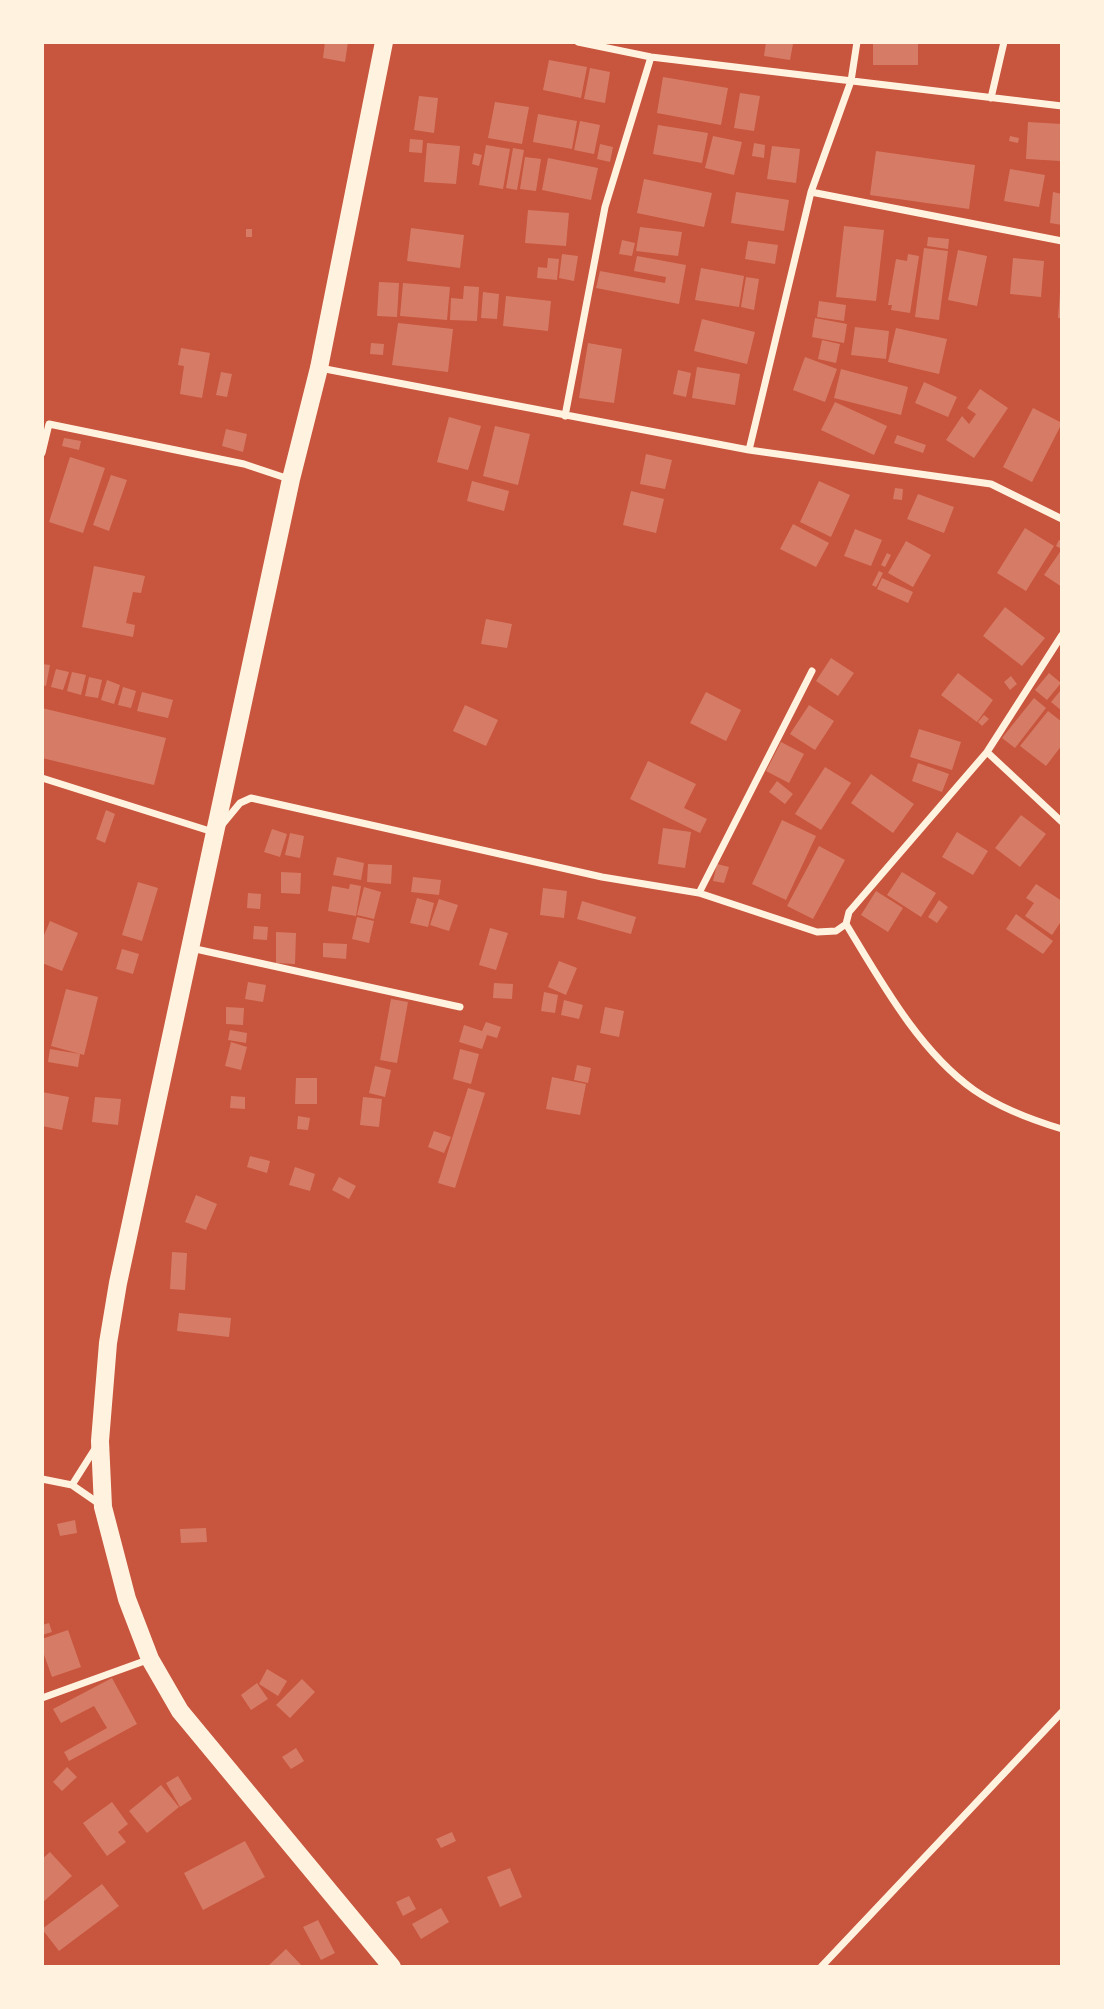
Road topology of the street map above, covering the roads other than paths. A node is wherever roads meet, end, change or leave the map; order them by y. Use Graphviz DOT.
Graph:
graph roads {
  1 [pos="384,42"];
  2 [pos="578,42"];
  3 [pos="857,42"];
  4 [pos="1004,42"];
  5 [pos="651,57"];
  6 [pos="851,81"];
  7 [pos="991,98"];
  8 [pos="1062,106"];
  9 [pos="811,192"];
  10 [pos="1062,241"];
  11 [pos="319,368"];
  12 [pos="565,416"];
  13 [pos="46,422"];
  14 [pos="749,450"];
  15 [pos="42,453"];
  16 [pos="291,479"];
  17 [pos="1062,519"];
  18 [pos="1062,635"];
  19 [pos="812,671"];
  20 [pos="987,752"];
  21 [pos="42,778"];
  22 [pos="1062,822"];
  23 [pos="215,833"];
  24 [pos="699,893"];
  25 [pos="846,924"];
  26 [pos="190,948"];
  27 [pos="460,1007"];
  28 [pos="1062,1129"];
  29 [pos="100,1441"];
  30 [pos="42,1479"];
  31 [pos="72,1485"];
  32 [pos="103,1507"];
  33 [pos="150,1659"];
  34 [pos="42,1698"];
  35 [pos="1062,1712"];
  36 [pos="392,1967"];
  37 [pos="821,1967"];
  1 -- 11 [label="main road"];
  2 -- 5 [label="street"];
  3 -- 6 [label="street"];
  4 -- 7 [label="street"];
  5 -- 6 [label="street"];
  5 -- 12 [label="street"];
  6 -- 7 [label="street"];
  6 -- 9 [label="street"];
  7 -- 8 [label="street"];
  9 -- 10 [label="street"];
  9 -- 14 [label="street"];
  11 -- 12 [label="street"];
  11 -- 16 [label="main road"];
  12 -- 14 [label="street"];
  13 -- 15 [label="street"];
  13 -- 16 [label="street"];
  14 -- 17 [label="street"];
  16 -- 23 [label="main road"];
  18 -- 20 [label="street"];
  19 -- 24 [label="street"];
  20 -- 22 [label="street"];
  20 -- 25 [label="street"];
  21 -- 23 [label="street"];
  23 -- 24 [label="street"];
  23 -- 26 [label="main road"];
  24 -- 25 [label="street"];
  25 -- 28 [label="street"];
  26 -- 27 [label="street"];
  26 -- 29 [label="main road"];
  29 -- 31 [label="street"];
  29 -- 32 [label="main road"];
  30 -- 31 [label="street"];
  31 -- 32 [label="street"];
  32 -- 33 [label="main road"];
  33 -- 34 [label="street"];
  33 -- 36 [label="main road"];
  35 -- 37 [label="street"];
}
